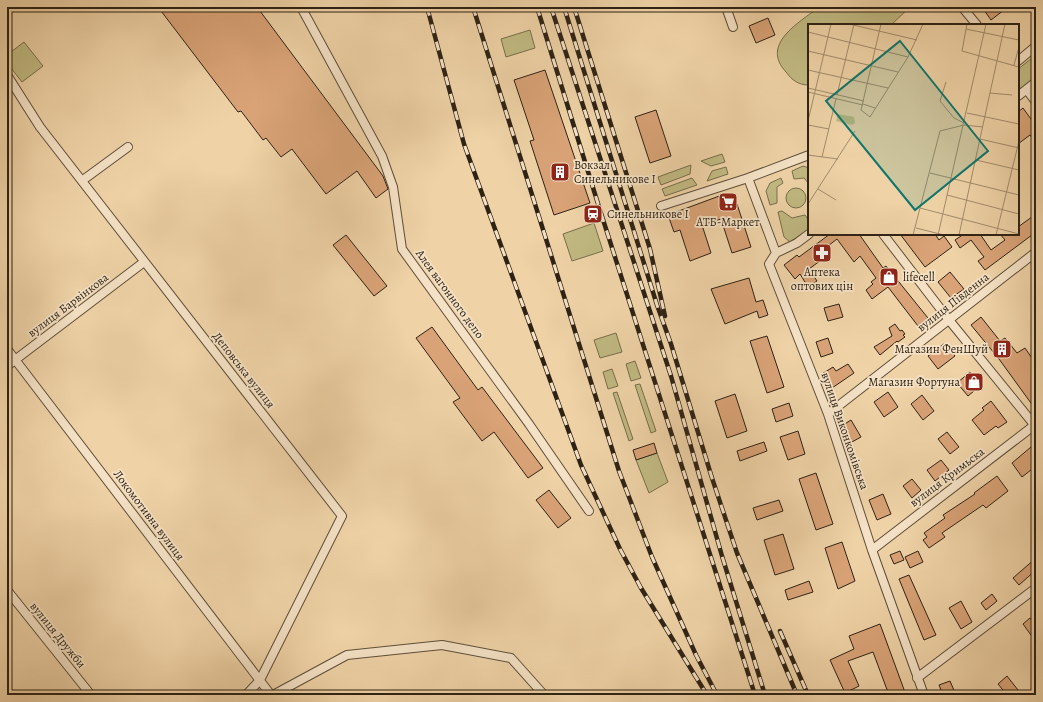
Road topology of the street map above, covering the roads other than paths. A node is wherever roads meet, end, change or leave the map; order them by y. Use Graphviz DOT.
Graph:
graph roads {
  1 [pos="301,7"];
  2 [pos="726,7"];
  3 [pos="962,7"];
  4 [pos="976,24"];
  5 [pos="733,27"];
  6 [pos="1036,46"];
  7 [pos="1019,60"];
  8 [pos="7,75"];
  9 [pos="1036,82"];
  10 [pos="1026,90"];
  11 [pos="1019,95"];
  12 [pos="1036,102"];
  13 [pos="128,147"];
  14 [pos="808,155"];
  15 [pos="748,178"];
  16 [pos="83,180"];
  17 [pos="661,206"];
  18 [pos="808,235"];
  19 [pos="884,235"];
  20 [pos="1036,252"];
  21 [pos="776,253"];
  22 [pos="144,262"];
  23 [pos="949,320"];
  24 [pos="7,349"];
  25 [pos="16,360"];
  26 [pos="7,366"];
  27 [pos="828,414"];
  28 [pos="1036,425"];
  29 [pos="589,511"];
  30 [pos="872,550"];
  31 [pos="1036,588"];
  32 [pos="7,590"];
  33 [pos="917,678"];
  34 [pos="260,680"];
  35 [pos="91,695"];
  36 [pos="246,695"];
  37 [pos="272,695"];
  38 [pos="544,695"];
  39 [pos="924,695"];
  1 -- 29 [label="street, Алея вагонного депо"];
  2 -- 5 [label="street"];
  3 -- 4 [label="street"];
  6 -- 7 [label="street"];
  8 -- 16 [label="street, Деповська вулиця"];
  9 -- 10 [label="street"];
  10 -- 11 [label="street"];
  10 -- 12 [label="street"];
  13 -- 16 [label="street"];
  14 -- 15 [label="street"];
  15 -- 17 [label="street"];
  15 -- 21 [label="street"];
  16 -- 22 [label="street, Деповська вулиця"];
  18 -- 21 [label="street"];
  19 -- 23 [label="street"];
  20 -- 23 [label="street, вулиця Південна"];
  21 -- 27 [label="street, вулиця Виконкомівська"];
  22 -- 25 [label="street, вулиця Барвінкова"];
  22 -- 34 [label="street, Деповська вулиця"];
  23 -- 27 [label="street, вулиця Південна"];
  23 -- 28 [label="street"];
  24 -- 25 [label="street, Локомотивна вулиця"];
  25 -- 26 [label="street, вулиця Барвінкова"];
  25 -- 34 [label="street, Локомотивна вулиця"];
  27 -- 30 [label="street, вулиця Виконкомівська"];
  28 -- 30 [label="street, вулиця Кримьска"];
  30 -- 33 [label="street, вулиця Виконкомівська"];
  31 -- 33 [label="street"];
  32 -- 35 [label="street, вулиця Дружби"];
  33 -- 39 [label="street, вулиця Виконкомівська"];
  34 -- 36 [label="street, Деповська вулиця"];
  34 -- 37 [label="street, Локомотивна вулиця"];
  37 -- 38 [label="street"];
}
